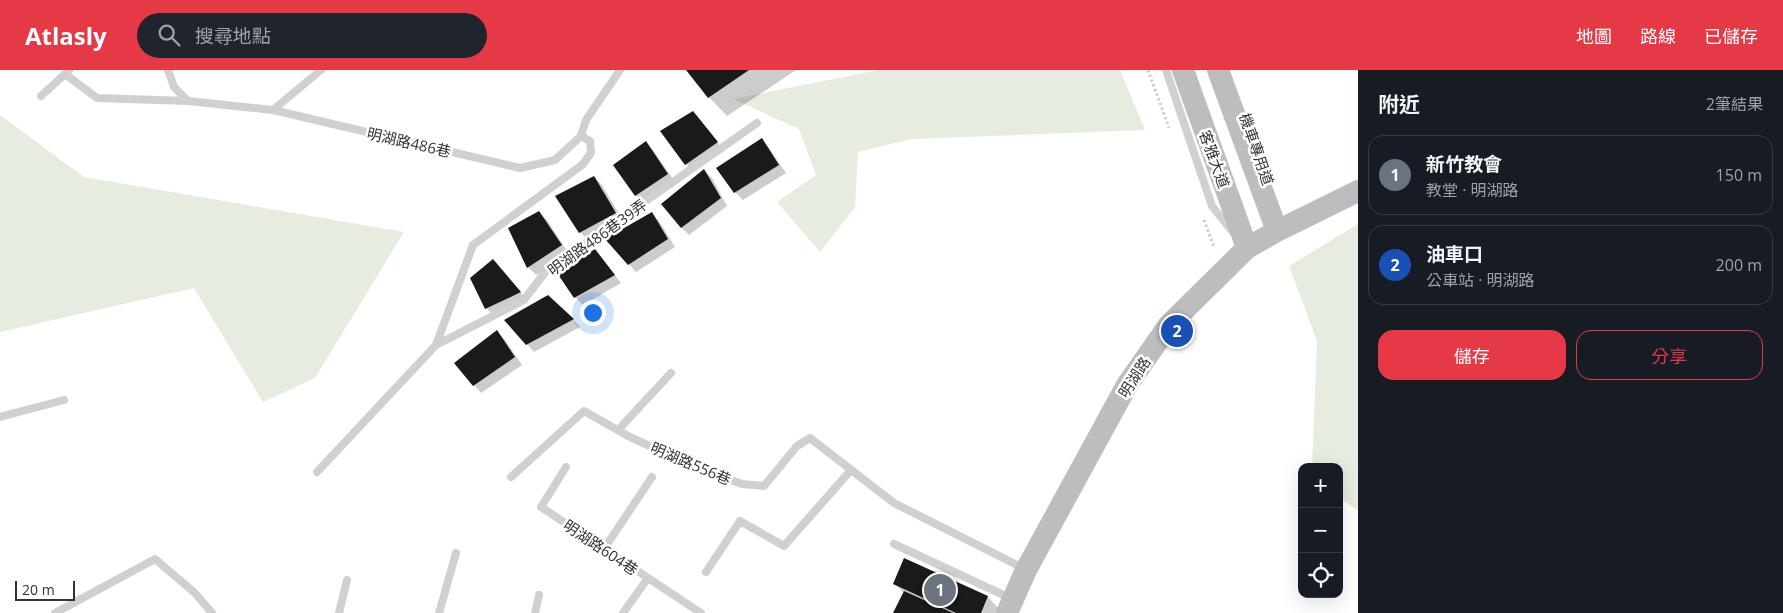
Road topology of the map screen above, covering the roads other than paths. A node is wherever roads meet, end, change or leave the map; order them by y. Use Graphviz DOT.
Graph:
graph roads {
  1 [pos="168,70"];
  2 [pos="321,70"];
  3 [pos="620,70"];
  4 [pos="1166,70"];
  5 [pos="1183,70"];
  6 [pos="1218,70"];
  7 [pos="67,72"];
  8 [pos="41,96"];
  9 [pos="188,101"];
  10 [pos="273,110"];
  11 [pos="757,123"];
  12 [pos="582,136"];
  13 [pos="1358,191"];
  14 [pos="1273,197"];
  15 [pos="1276,231"];
  16 [pos="1247,248"];
  17 [pos="436,345"];
  18 [pos="671,373"];
  19 [pos="64,400"];
  20 [pos="0,417"];
  21 [pos="618,430"];
  22 [pos="566,467"];
  23 [pos="851,470"];
  24 [pos="317,472"];
  25 [pos="511,477"];
  26 [pos="652,477"];
  27 [pos="894,544"];
  28 [pos="604,549"];
  29 [pos="456,553"];
  30 [pos="1026,570"];
  31 [pos="706,572"];
  32 [pos="648,578"];
  33 [pos="347,580"];
  34 [pos="540,596"];
  35 [pos="1010,606"];
  36 [pos="55,613"];
  37 [pos="212,613"];
  38 [pos="338,613"];
  39 [pos="438,613"];
  40 [pos="535,613"];
  41 [pos="623,613"];
  42 [pos="701,613"];
  1 -- 9 [label="lane"];
  2 -- 10 [label="lane"];
  3 -- 12 [label="lane, 明湖路486巷"];
  4 -- 16 [label="lane"];
  5 -- 16 [label="main road, 客雅大道"];
  6 -- 15 [label="main road"];
  7 -- 8 [label="lane"];
  7 -- 9 [label="lane, 明湖路486巷"];
  9 -- 10 [label="lane, 明湖路486巷"];
  10 -- 12 [label="lane, 明湖路486巷"];
  11 -- 17 [label="lane, 明湖路486巷39弄"];
  12 -- 17 [label="lane, 明湖路486巷39弄"];
  13 -- 15 [label="main road, 明湖路"];
  14 -- 15 [label="lane, 機車專用道"];
  15 -- 16 [label="main road, 明湖路"];
  16 -- 30 [label="main road, 明湖路"];
  17 -- 24 [label="lane, 明湖路486巷39弄"];
  18 -- 21 [label="lane"];
  19 -- 20 [label="lane"];
  21 -- 23 [label="lane, 明湖路556巷"];
  21 -- 25 [label="lane, 明湖路556巷"];
  22 -- 28 [label="lane, 明湖路604巷"];
  23 -- 30 [label="lane, 明湖路556巷"];
  23 -- 31 [label="lane"];
  26 -- 28 [label="lane"];
  27 -- 35 [label="lane"];
  28 -- 32 [label="lane, 明湖路604巷"];
  29 -- 39 [label="lane"];
  30 -- 35 [label="main road, 明湖路"];
  32 -- 41 [label="lane"];
  32 -- 42 [label="lane, 明湖路604巷"];
  33 -- 38 [label="lane"];
  34 -- 40 [label="lane"];
  36 -- 37 [label="lane"];
}
